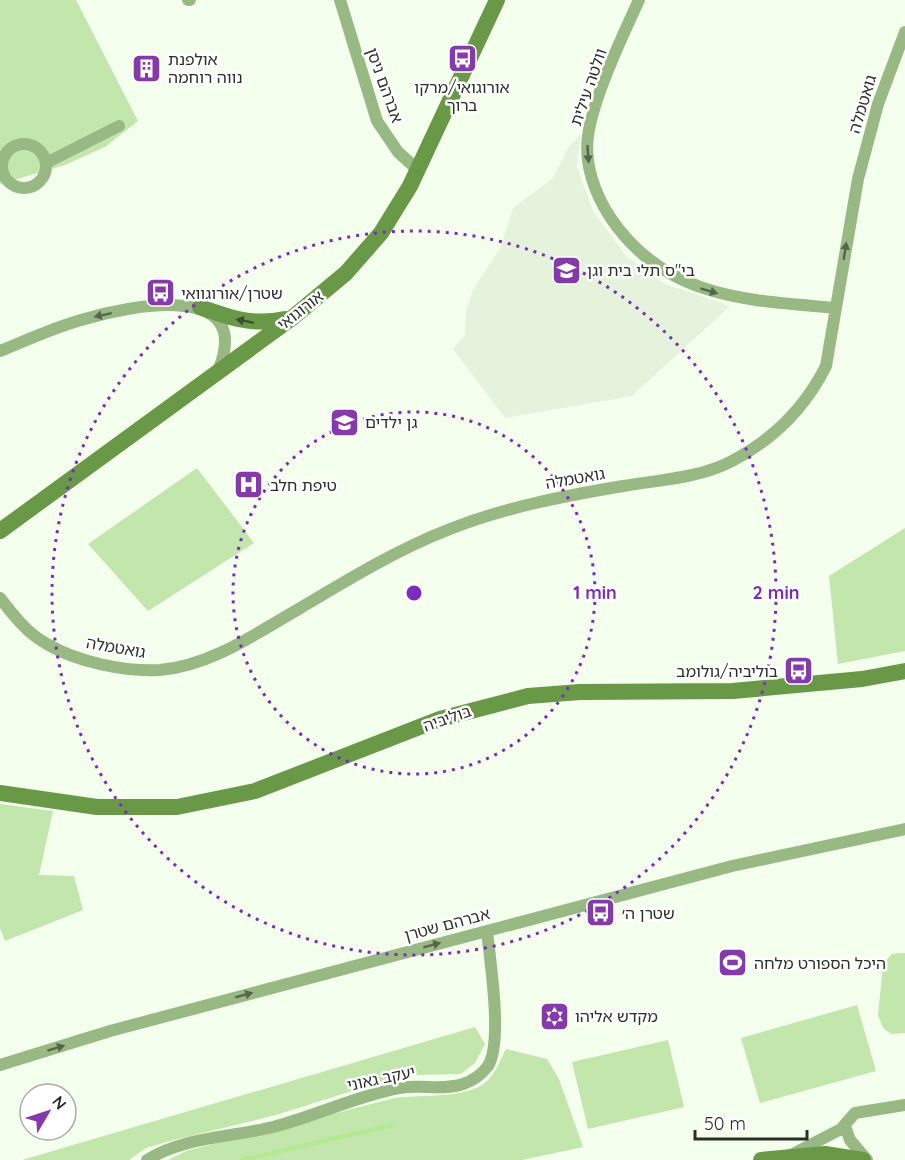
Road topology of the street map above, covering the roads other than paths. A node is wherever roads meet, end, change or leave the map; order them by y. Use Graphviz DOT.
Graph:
graph roads {
  1 [pos="340,0"];
  2 [pos="497,0"];
  3 [pos="639,0"];
  4 [pos="905,32"];
  5 [pos="119,126"];
  6 [pos="46,163"];
  7 [pos="1,171"];
  8 [pos="419,171"];
  9 [pos="200,307"];
  10 [pos="836,308"];
  11 [pos="292,318"];
  12 [pos="0,351"];
  13 [pos="218,372"];
  14 [pos="0,531"];
  15 [pos="0,598"];
  16 [pos="905,670"];
  17 [pos="0,794"];
  18 [pos="905,829"];
  19 [pos="487,931"];
  20 [pos="0,1065"];
  21 [pos="905,1105"];
  22 [pos="845,1126"];
  23 [pos="789,1156"];
  24 [pos="147,1160"];
  25 [pos="761,1160"];
  26 [pos="865,1160"];
  1 -- 8 [label="street, אברהם ניסן"];
  2 -- 8 [label="street, אורוגואי"];
  3 -- 10 [label="street, וולטה עילית, one-way"];
  10 -- 4 [label="street, גואטמלה, one-way"];
  5 -- 6 [label="street"];
  6 -- 7 [label="street"];
  6 -- 7 [label="street"];
  8 -- 11 [label="street, אורוגואי"];
  11 -- 9 [label="street, one-way"];
  9 -- 12 [label="street, one-way"];
  9 -- 13 [label="street"];
  10 -- 15 [label="street, גואטמלה"];
  11 -- 13 [label="street, אורוגואי"];
  13 -- 14 [label="street, אורוגואי"];
  16 -- 17 [label="street, בוליביה"];
  18 -- 19 [label="street, אברהם שטרן"];
  20 -- 19 [label="street, אברהם שטרן, one-way"];
  19 -- 24 [label="street, יעקב גאוני"];
  21 -- 22 [label="street"];
  22 -- 23 [label="street"];
  22 -- 26 [label="street"];
  23 -- 25 [label="street"];
  23 -- 26 [label="street"];
}
